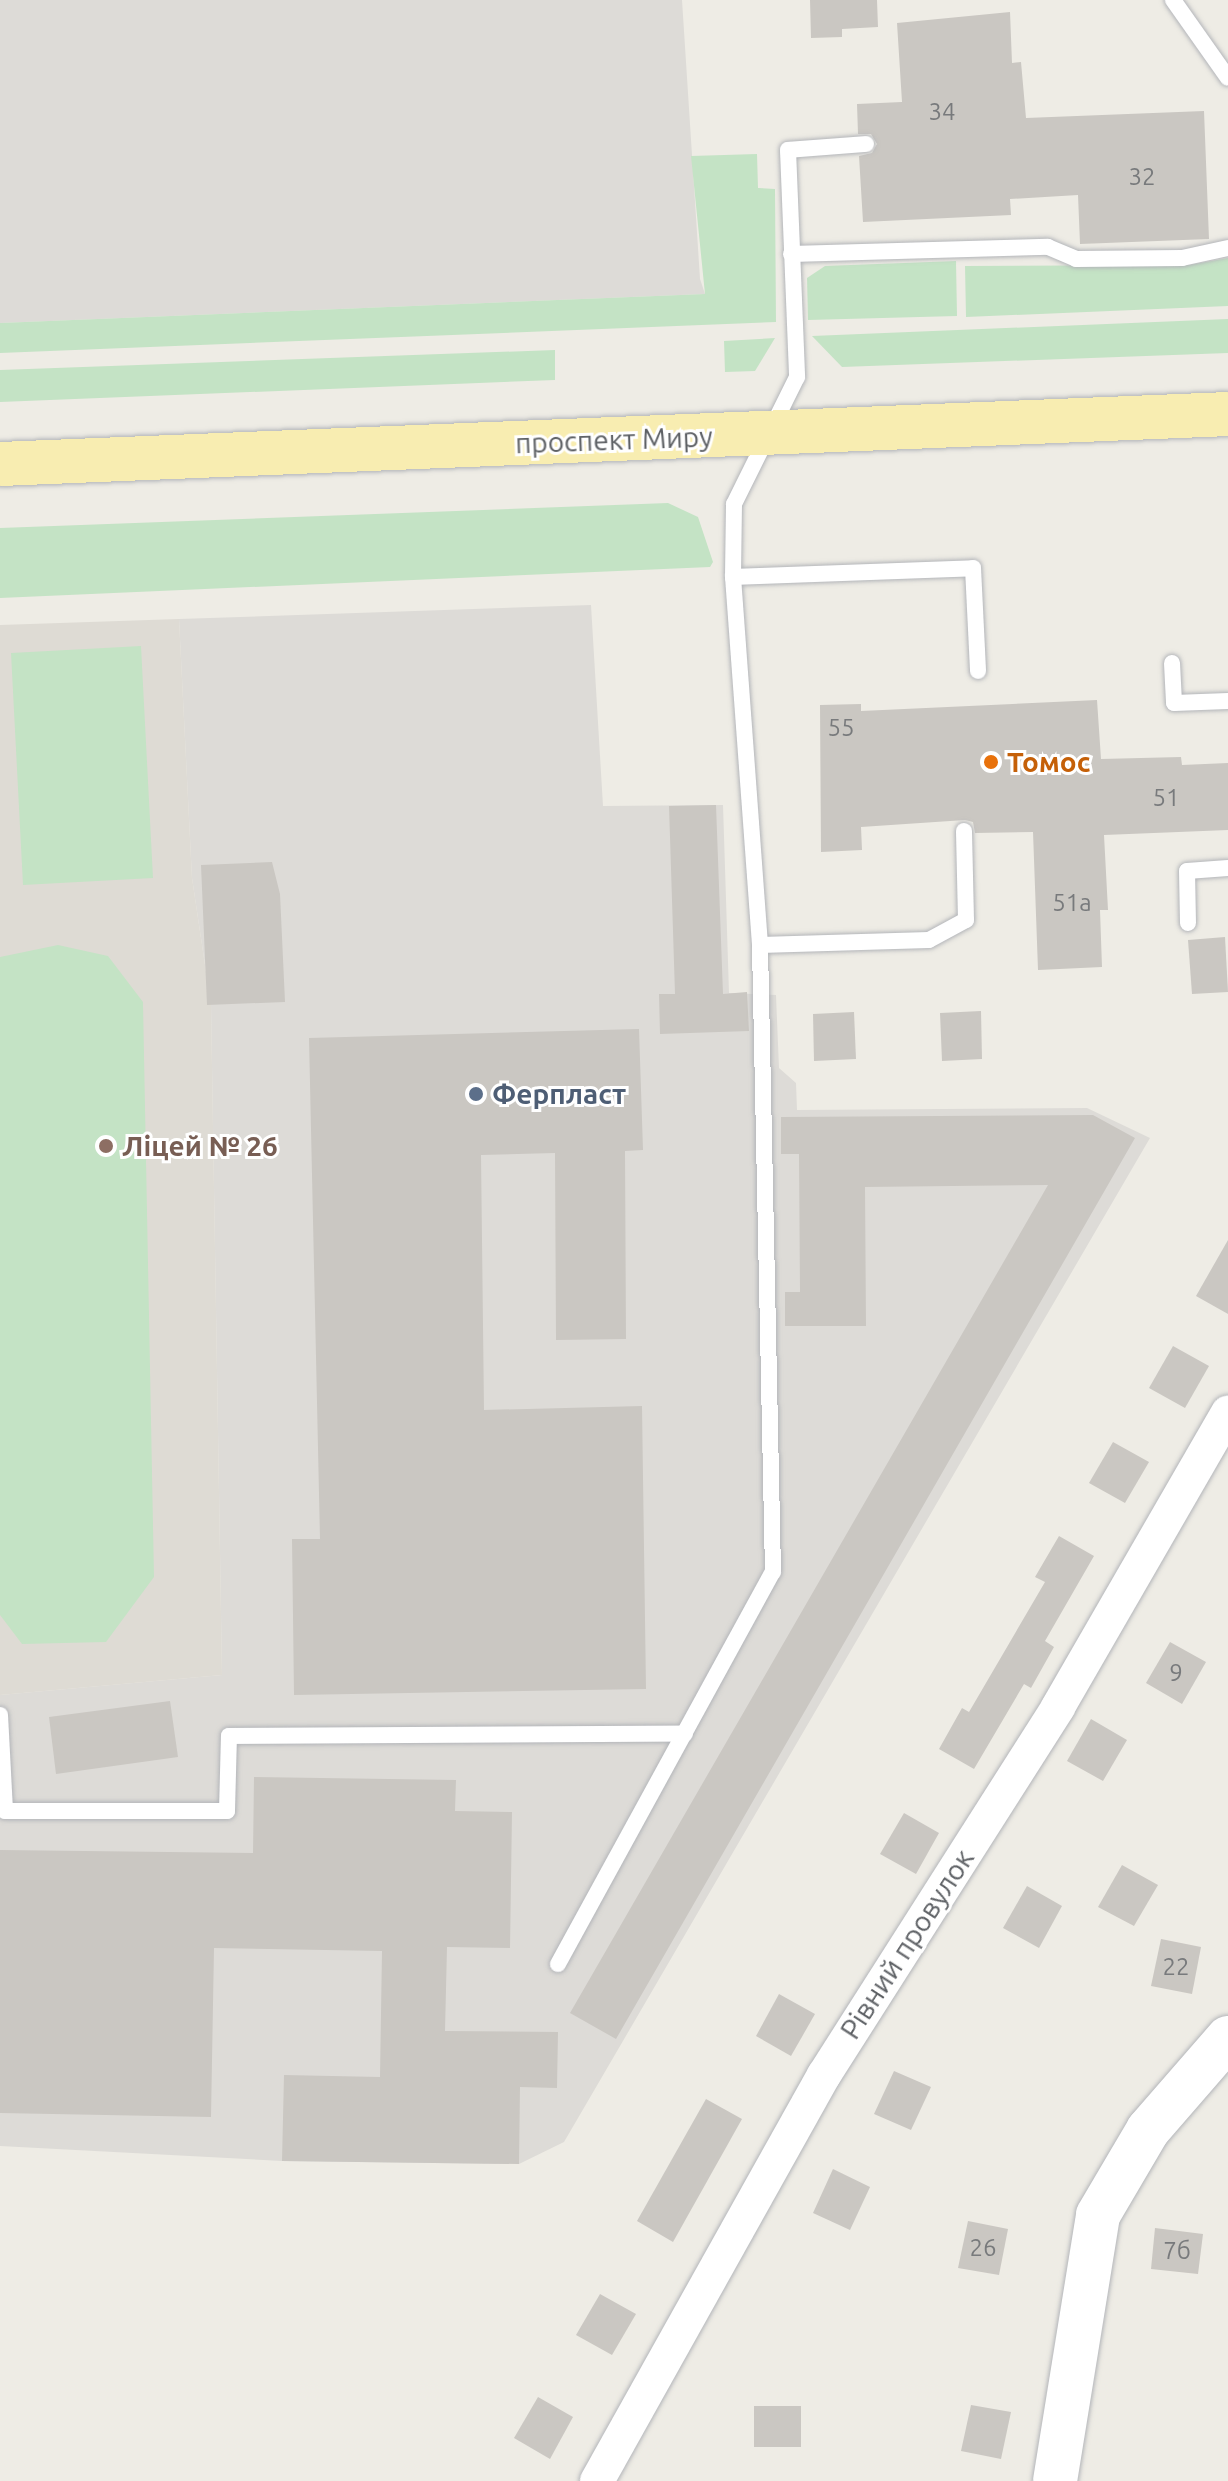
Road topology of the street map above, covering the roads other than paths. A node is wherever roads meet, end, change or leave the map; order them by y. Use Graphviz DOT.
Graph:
graph roads {
  1 [pos="1173,0"];
  2 [pos="1228,78"];
  3 [pos="866,144"];
  4 [pos="1228,248"];
  5 [pos="791,254"];
  6 [pos="1228,414"];
  7 [pos="769,434"];
  8 [pos="0,464"];
  9 [pos="733,577"];
  10 [pos="1172,663"];
  11 [pos="978,671"];
  12 [pos="1228,701"];
  13 [pos="964,831"];
  14 [pos="1228,868"];
  15 [pos="1188,923"];
  16 [pos="760,945"];
  17 [pos="1228,1412"];
  18 [pos="0,1715"];
  19 [pos="685,1734"];
  20 [pos="558,1964"];
  21 [pos="1228,2038"];
  22 [pos="597,2481"];
  23 [pos="1055,2481"];
  1 -- 2 [label="lane"];
  3 -- 5 [label="lane"];
  4 -- 5 [label="lane"];
  5 -- 7 [label="lane"];
  6 -- 7 [label="main road, проспект Миру"];
  7 -- 8 [label="main road, проспект Миру"];
  7 -- 9 [label="lane"];
  9 -- 11 [label="lane"];
  9 -- 16 [label="lane"];
  10 -- 12 [label="lane"];
  13 -- 16 [label="lane"];
  14 -- 15 [label="lane"];
  16 -- 19 [label="lane"];
  17 -- 22 [label="street, Рівний провулок"];
  18 -- 19 [label="lane"];
  19 -- 20 [label="lane"];
  21 -- 23 [label="main road"];
}
